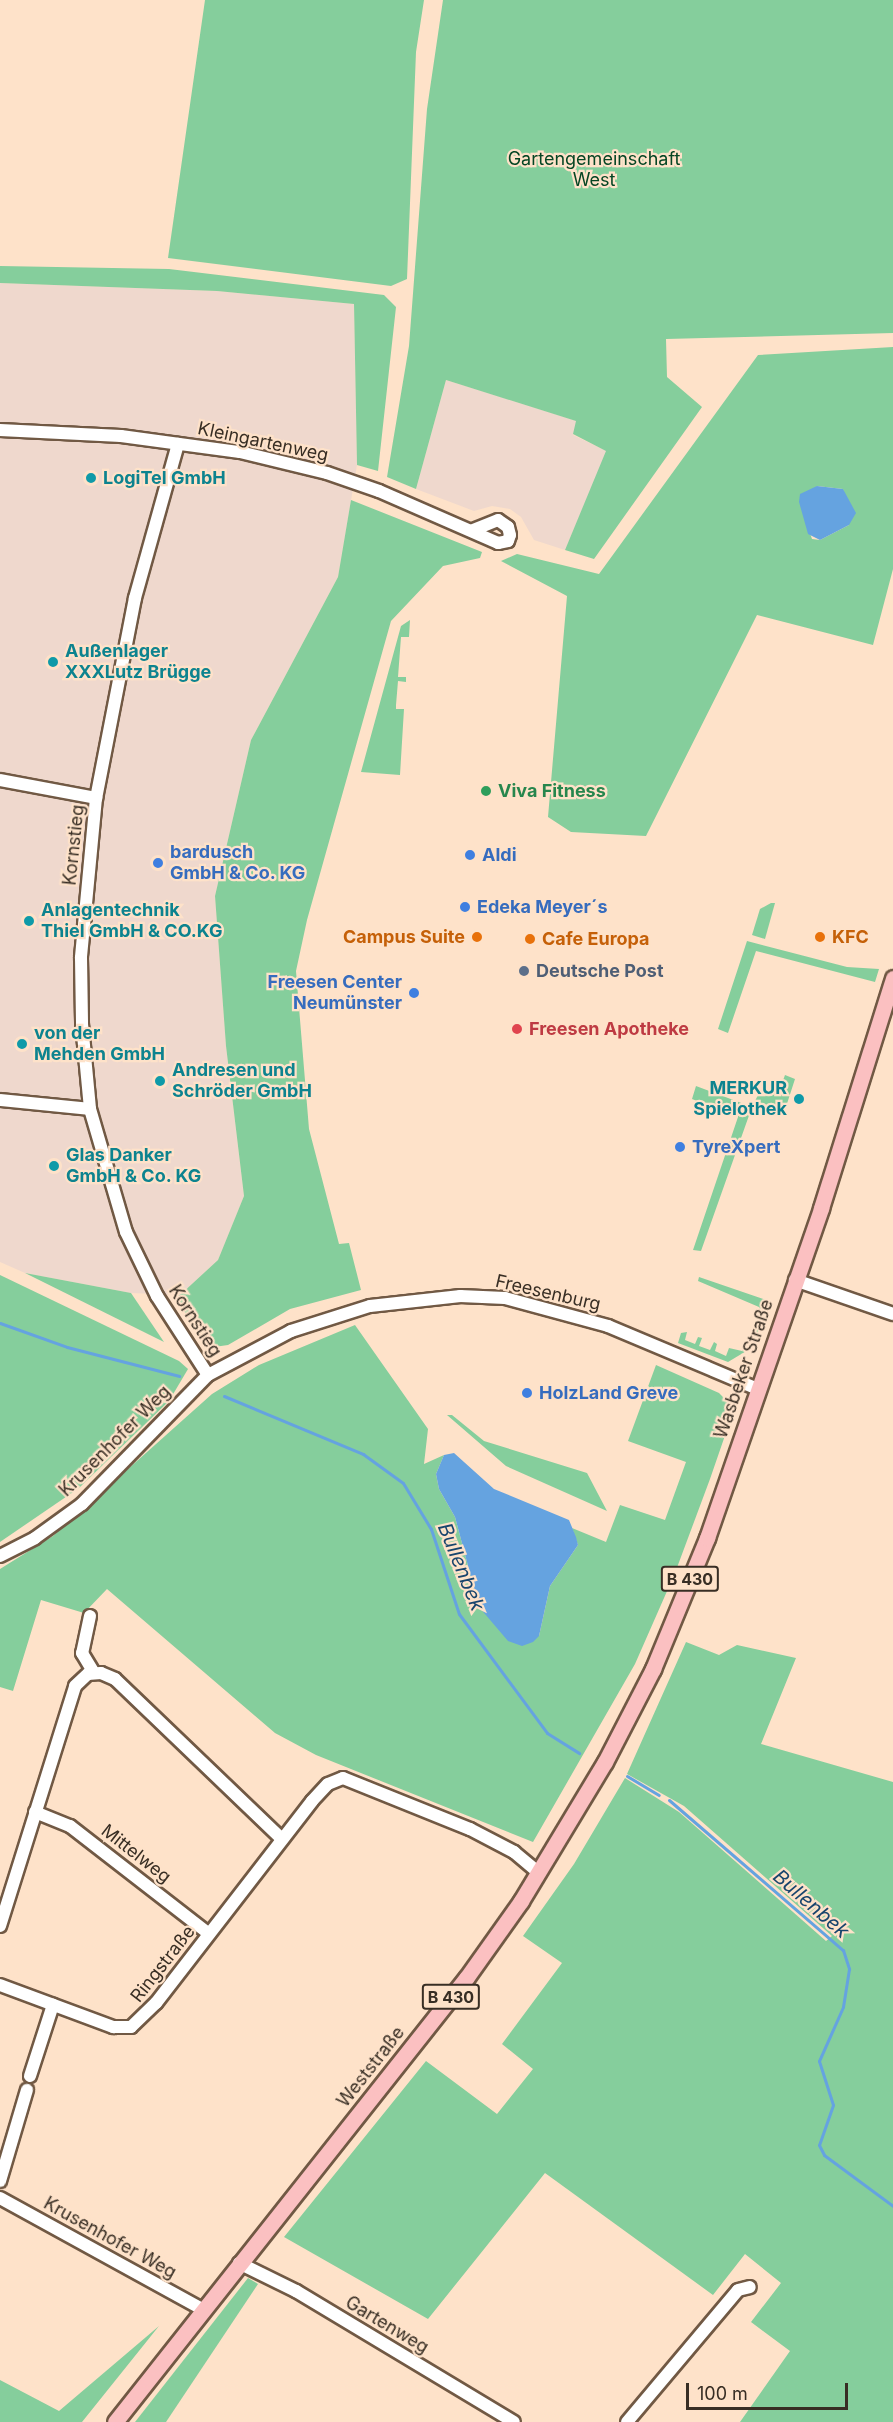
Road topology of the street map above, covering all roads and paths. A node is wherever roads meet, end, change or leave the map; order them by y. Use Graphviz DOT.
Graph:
graph roads {
  1 [pos="0,430"];
  2 [pos="178,444"];
  3 [pos="473,530"];
  4 [pos="0,780"];
  5 [pos="96,798"];
  6 [pos="893,978"];
  7 [pos="888,1018"];
  8 [pos="0,1100"];
  9 [pos="90,1109"];
  10 [pos="795,1281"];
  11 [pos="893,1314"];
  12 [pos="208,1375"];
  13 [pos="194,1388"];
  14 [pos="758,1389"];
  15 [pos="0,1556"];
  16 [pos="90,1616"];
  17 [pos="94,1673"];
  18 [pos="605,1762"];
  19 [pos="35,1812"];
  20 [pos="282,1839"];
  21 [pos="538,1872"];
  22 [pos="0,1926"];
  23 [pos="209,1934"];
  24 [pos="0,1985"];
  25 [pos="53,2005"];
  26 [pos="30,2076"];
  27 [pos="27,2090"];
  28 [pos="0,2181"];
  29 [pos="0,2198"];
  30 [pos="238,2264"];
  31 [pos="750,2287"];
  32 [pos="202,2309"];
  33 [pos="115,2422"];
  34 [pos="514,2422"];
  35 [pos="627,2422"];
  1 -- 2 [label="street, Kleingartenweg"];
  2 -- 3 [label="street, Kleingartenweg"];
  2 -- 5 [label="street, Kornstieg"];
  4 -- 5 [label="street"];
  5 -- 9 [label="street, Kornstieg"];
  6 -- 7 [label="main road, Wasbeker Straße / B 430"];
  7 -- 10 [label="main road, Wasbeker Straße / B 430"];
  8 -- 9 [label="street"];
  9 -- 12 [label="street, Kornstieg"];
  10 -- 11 [label="street"];
  10 -- 14 [label="main road, Wasbeker Straße / B 430"];
  12 -- 13 [label="street, Freesenburg"];
  12 -- 14 [label="street, Freesenburg"];
  13 -- 15 [label="street, Krusenhofer Weg"];
  14 -- 18 [label="main road, Wasbeker Straße / B 430"];
  16 -- 17 [label="street"];
  17 -- 19 [label="street"];
  17 -- 20 [label="street"];
  18 -- 21 [label="main road, Weststraße / B 430"];
  19 -- 22 [label="street"];
  19 -- 23 [label="street, Mittelweg"];
  20 -- 21 [label="street, Ringstraße"];
  20 -- 23 [label="street, Ringstraße"];
  21 -- 30 [label="main road, Weststraße / B 430"];
  23 -- 25 [label="street, Ringstraße"];
  24 -- 25 [label="street, Ringstraße"];
  25 -- 26 [label="street"];
  27 -- 28 [label="street"];
  29 -- 32 [label="street, Krusenhofer Weg"];
  30 -- 32 [label="main road, Weststraße / B 430"];
  30 -- 34 [label="street, Gartenweg"];
  31 -- 35 [label="street"];
  32 -- 33 [label="main road, Weststraße / B 430"];
}
